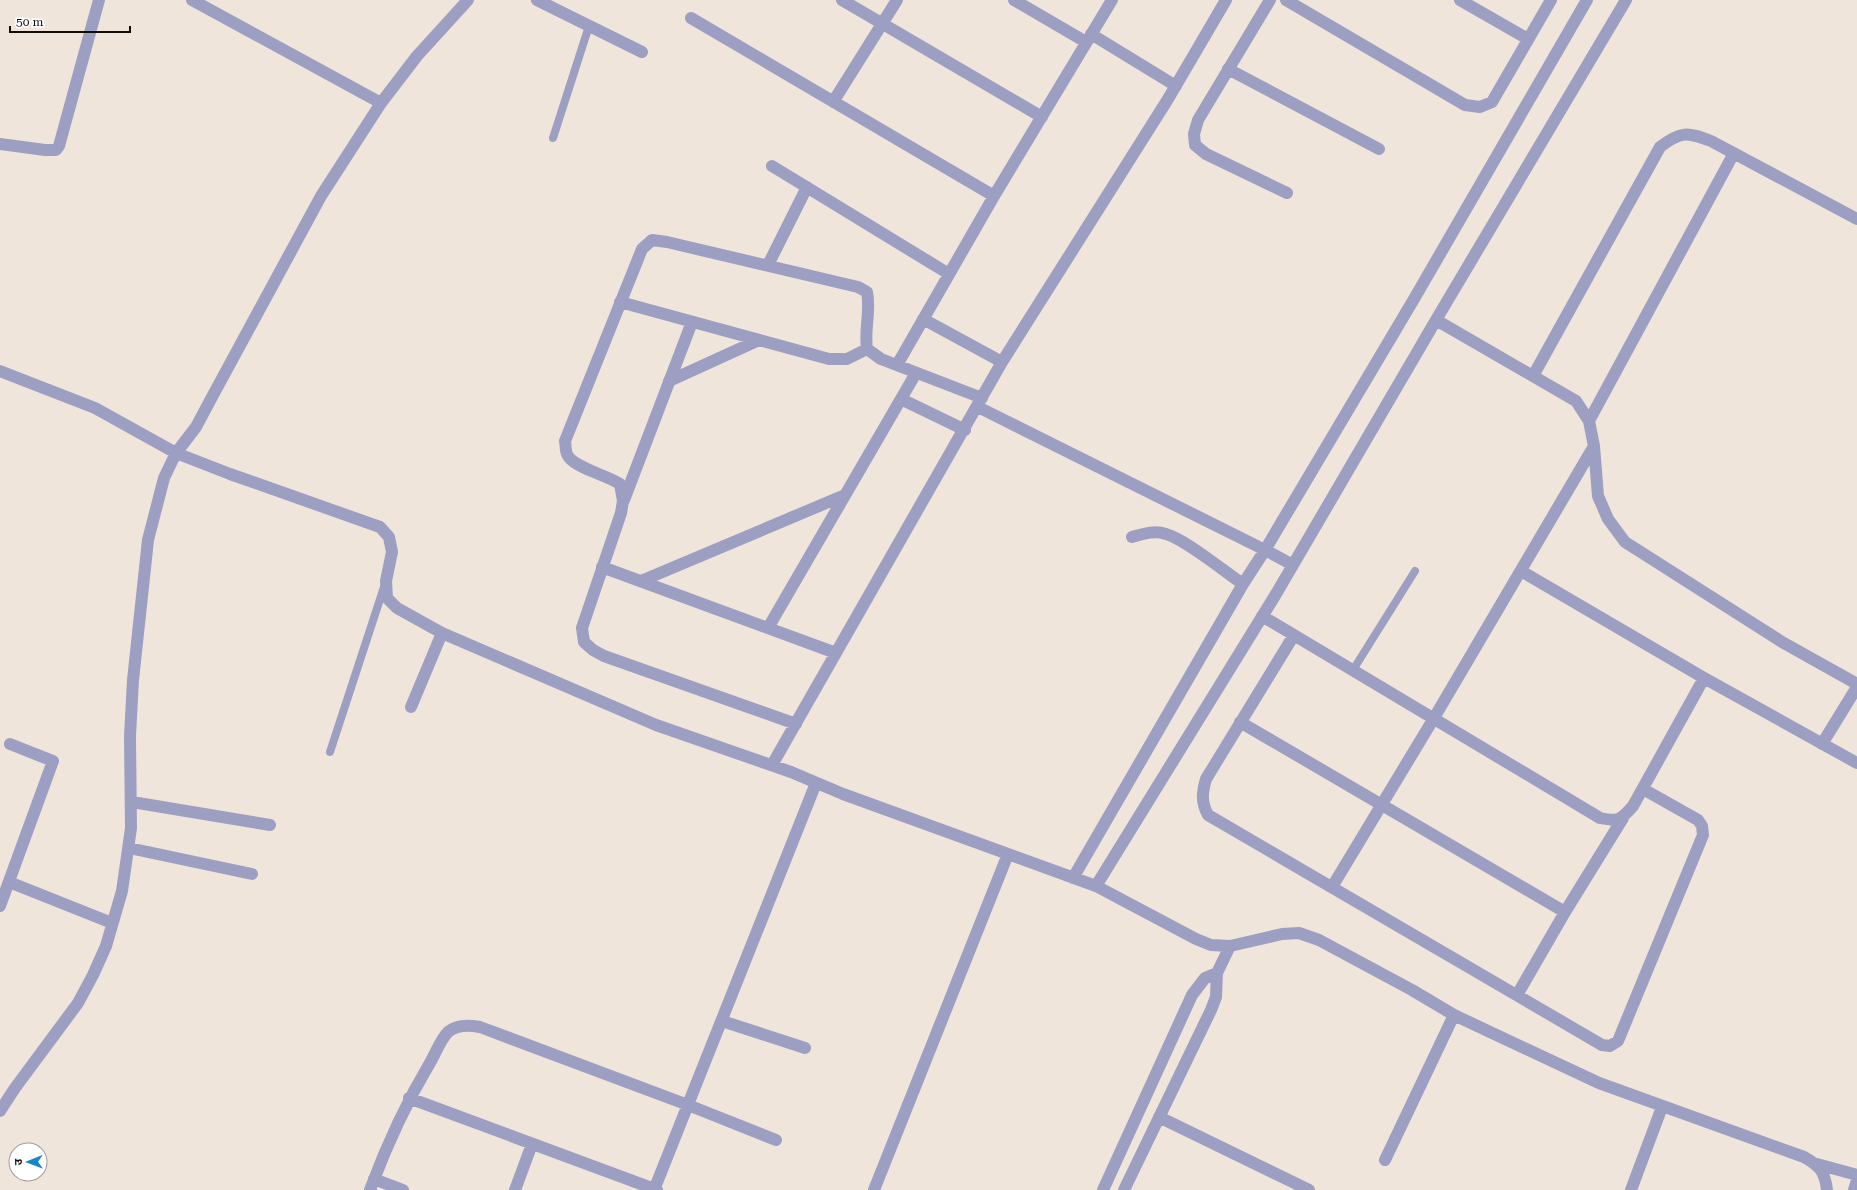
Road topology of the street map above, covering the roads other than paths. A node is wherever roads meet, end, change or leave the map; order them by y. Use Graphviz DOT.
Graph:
graph roads {
  1 [pos="100,0"];
  2 [pos="192,0"];
  3 [pos="537,0"];
  4 [pos="842,0"];
  5 [pos="897,0"];
  6 [pos="1014,0"];
  7 [pos="1112,0"];
  8 [pos="1226,0"];
  9 [pos="1270,0"];
  10 [pos="1286,0"];
  11 [pos="1460,0"];
  12 [pos="1551,0"];
  13 [pos="1587,0"];
  14 [pos="1626,0"];
  15 [pos="462,2"];
  16 [pos="691,18"];
  17 [pos="882,24"];
  18 [pos="589,26"];
  19 [pos="1089,38"];
  20 [pos="1528,39"];
  21 [pos="642,52"];
  22 [pos="1228,69"];
  23 [pos="1176,86"];
  24 [pos="834,102"];
  25 [pos="381,103"];
  26 [pos="1042,117"];
  27 [pos="553,138"];
  28 [pos="0,144"];
  29 [pos="1379,149"];
  30 [pos="1734,153"];
  31 [pos="772,166"];
  32 [pos="807,187"];
  33 [pos="1286,193"];
  34 [pos="994,196"];
  35 [pos="1857,219"];
  36 [pos="768,265"];
  37 [pos="949,274"];
  38 [pos="620,302"];
  39 [pos="923,319"];
  40 [pos="1436,320"];
  41 [pos="692,322"];
  42 [pos="759,340"];
  43 [pos="868,349"];
  44 [pos="1002,362"];
  45 [pos="898,365"];
  46 [pos="916,373"];
  47 [pos="1,374"];
  48 [pos="1533,376"];
  49 [pos="669,381"];
  50 [pos="901,399"];
  51 [pos="980,402"];
  52 [pos="1589,421"];
  53 [pos="965,430"];
  54 [pos="1594,446"];
  55 [pos="176,453"];
  56 [pos="845,495"];
  57 [pos="623,501"];
  58 [pos="1132,537"];
  59 [pos="1266,550"];
  60 [pos="1292,565"];
  61 [pos="602,567"];
  62 [pos="1415,571"];
  63 [pos="1521,571"];
  64 [pos="386,581"];
  65 [pos="641,581"];
  66 [pos="1243,584"];
  67 [pos="1262,616"];
  68 [pos="768,628"];
  69 [pos="442,633"];
  70 [pos="1294,634"];
  71 [pos="836,653"];
  72 [pos="1353,670"];
  73 [pos="1704,678"];
  74 [pos="1857,684"];
  75 [pos="1857,687"];
  76 [pos="411,707"];
  77 [pos="1434,718"];
  78 [pos="1240,722"];
  79 [pos="796,724"];
  80 [pos="10,744"];
  81 [pos="1822,744"];
  82 [pos="330,752"];
  83 [pos="1857,763"];
  84 [pos="772,766"];
  85 [pos="816,783"];
  86 [pos="1643,789"];
  87 [pos="132,802"];
  88 [pos="1382,804"];
  89 [pos="1623,818"];
  90 [pos="270,825"];
  91 [pos="129,848"];
  92 [pos="1008,854"];
  93 [pos="252,874"];
  94 [pos="1073,878"];
  95 [pos="9,882"];
  96 [pos="1096,886"];
  97 [pos="1332,887"];
  98 [pos="0,906"];
  99 [pos="1565,912"];
  100 [pos="112,923"];
  101 [pos="1230,946"];
  102 [pos="1217,973"];
  103 [pos="1517,995"];
  104 [pos="1454,1014"];
  105 [pos="722,1021"];
  106 [pos="805,1048"];
  107 [pos="409,1098"];
  108 [pos="688,1105"];
  109 [pos="1662,1107"];
  110 [pos="0,1111"];
  111 [pos="1159,1117"];
  112 [pos="776,1140"];
  113 [pos="532,1144"];
  114 [pos="1385,1160"];
  115 [pos="1817,1164"];
  116 [pos="1857,1174"];
  117 [pos="1857,1180"];
  118 [pos="372,1185"];
  119 [pos="403,1190"];
  120 [pos="515,1190"];
  121 [pos="655,1190"];
  122 [pos="874,1190"];
  123 [pos="1103,1190"];
  124 [pos="1124,1190"];
  125 [pos="1309,1190"];
  126 [pos="1631,1190"];
  127 [pos="1827,1190"];
  128 [pos="1854,1190"];
  1 -- 28 [label="street"];
  2 -- 25 [label="street"];
  3 -- 18 [label="street"];
  4 -- 17 [label="street"];
  5 -- 17 [label="street"];
  6 -- 19 [label="street"];
  7 -- 19 [label="street"];
  8 -- 23 [label="street"];
  9 -- 22 [label="street"];
  10 -- 20 [label="street"];
  11 -- 20 [label="street"];
  12 -- 20 [label="street"];
  13 -- 59 [label="street"];
  14 -- 40 [label="street"];
  15 -- 25 [label="street"];
  16 -- 24 [label="street"];
  17 -- 24 [label="street"];
  17 -- 26 [label="street"];
  18 -- 21 [label="street"];
  18 -- 27 [label="lane"];
  19 -- 23 [label="street"];
  19 -- 26 [label="street"];
  22 -- 29 [label="street"];
  22 -- 33 [label="street"];
  23 -- 44 [label="street"];
  24 -- 34 [label="street"];
  25 -- 55 [label="street"];
  26 -- 34 [label="street"];
  30 -- 35 [label="street"];
  30 -- 48 [label="street"];
  30 -- 52 [label="street"];
  31 -- 32 [label="street"];
  32 -- 36 [label="street"];
  32 -- 37 [label="street"];
  34 -- 37 [label="street"];
  36 -- 38 [label="street"];
  36 -- 43 [label="street"];
  37 -- 39 [label="street"];
  38 -- 41 [label="street"];
  38 -- 57 [label="street"];
  39 -- 44 [label="street"];
  39 -- 45 [label="street"];
  40 -- 48 [label="street"];
  40 -- 60 [label="street"];
  41 -- 42 [label="street"];
  41 -- 49 [label="street"];
  42 -- 43 [label="street"];
  42 -- 49 [label="street"];
  43 -- 45 [label="street"];
  44 -- 51 [label="street"];
  45 -- 46 [label="street"];
  46 -- 50 [label="street"];
  46 -- 51 [label="street"];
  47 -- 55 [label="street"];
  48 -- 52 [label="street"];
  49 -- 57 [label="street"];
  50 -- 53 [label="street"];
  50 -- 56 [label="street"];
  51 -- 53 [label="street"];
  51 -- 59 [label="street"];
  52 -- 54 [label="street"];
  53 -- 71 [label="street"];
  54 -- 63 [label="street"];
  54 -- 74 [label="street"];
  55 -- 64 [label="street"];
  55 -- 87 [label="street"];
  56 -- 65 [label="street"];
  56 -- 68 [label="street"];
  57 -- 61 [label="street"];
  58 -- 66 [label="street"];
  59 -- 60 [label="street"];
  59 -- 66 [label="street"];
  60 -- 67 [label="street"];
  61 -- 65 [label="street"];
  61 -- 79 [label="street"];
  62 -- 72 [label="lane"];
  63 -- 73 [label="street"];
  63 -- 77 [label="street"];
  64 -- 69 [label="street"];
  64 -- 82 [label="lane"];
  65 -- 68 [label="street"];
  66 -- 94 [label="street"];
  67 -- 70 [label="street"];
  67 -- 96 [label="street"];
  68 -- 71 [label="street"];
  69 -- 76 [label="street"];
  69 -- 84 [label="street"];
  70 -- 72 [label="street"];
  70 -- 78 [label="street"];
  71 -- 79 [label="street"];
  72 -- 77 [label="street"];
  73 -- 81 [label="street"];
  73 -- 86 [label="street"];
  75 -- 81 [label="street"];
  77 -- 88 [label="street"];
  77 -- 89 [label="street"];
  78 -- 88 [label="street"];
  78 -- 97 [label="street"];
  79 -- 84 [label="street"];
  80 -- 95 [label="street"];
  81 -- 83 [label="street"];
  84 -- 85 [label="street"];
  85 -- 92 [label="street"];
  85 -- 105 [label="street"];
  86 -- 89 [label="street"];
  86 -- 103 [label="street"];
  87 -- 90 [label="street"];
  87 -- 91 [label="street"];
  88 -- 97 [label="street"];
  88 -- 99 [label="street"];
  89 -- 99 [label="street"];
  91 -- 93 [label="street"];
  91 -- 100 [label="street"];
  92 -- 94 [label="street"];
  92 -- 122 [label="street"];
  94 -- 96 [label="street"];
  95 -- 98 [label="street"];
  95 -- 100 [label="street"];
  96 -- 101 [label="street"];
  97 -- 103 [label="street"];
  99 -- 103 [label="street"];
  100 -- 110 [label="street"];
  101 -- 102 [label="street"];
  101 -- 104 [label="street"];
  102 -- 111 [label="street"];
  102 -- 123 [label="street"];
  104 -- 109 [label="street"];
  104 -- 114 [label="street"];
  105 -- 106 [label="street"];
  105 -- 108 [label="street"];
  107 -- 108 [label="street"];
  107 -- 113 [label="street"];
  107 -- 118 [label="street"];
  108 -- 112 [label="street"];
  108 -- 121 [label="street"];
  109 -- 115 [label="street"];
  109 -- 126 [label="street"];
  111 -- 124 [label="street"];
  111 -- 125 [label="street"];
  113 -- 120 [label="street"];
  113 -- 121 [label="street"];
  115 -- 116 [label="street"];
  115 -- 127 [label="street"];
  117 -- 128 [label="street"];
  118 -- 119 [label="street"];
}
